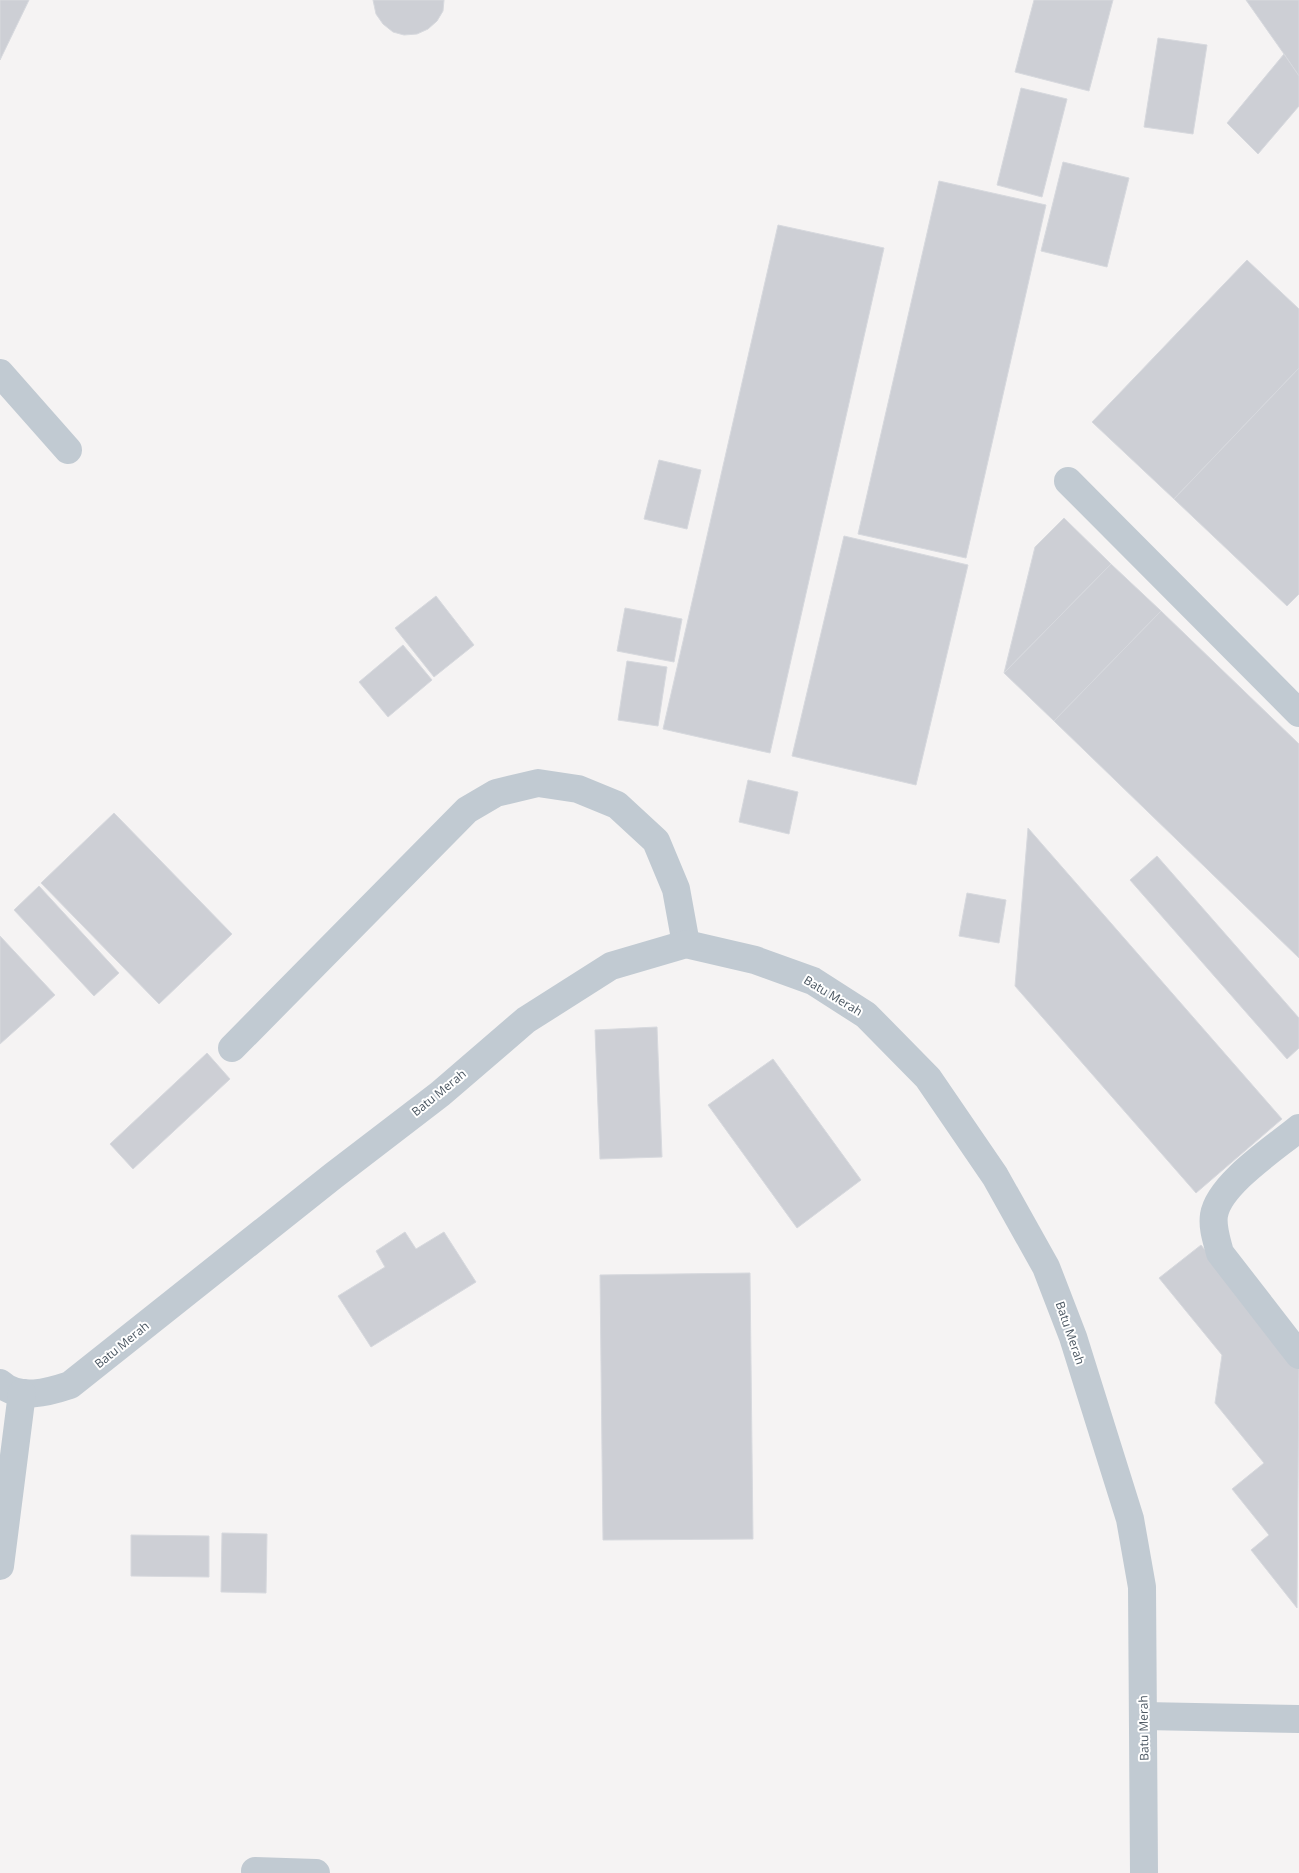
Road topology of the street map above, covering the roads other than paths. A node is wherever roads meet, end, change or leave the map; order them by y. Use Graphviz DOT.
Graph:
graph roads {
  1 [pos="0,373"];
  2 [pos="68,450"];
  3 [pos="1068,481"];
  4 [pos="1299,713"];
  5 [pos="686,944"];
  6 [pos="232,1048"];
  7 [pos="1299,1128"];
  8 [pos="1299,1355"];
  9 [pos="11,1388"];
  10 [pos="0,1566"];
  11 [pos="1144,1716"];
  12 [pos="1299,1719"];
  13 [pos="256,1871"];
  14 [pos="316,1873"];
  15 [pos="1144,1873"];
  1 -- 2 [label="street"];
  3 -- 4 [label="street"];
  5 -- 6 [label="street"];
  5 -- 9 [label="street, Batu Merah"];
  5 -- 11 [label="street, Batu Merah"];
  7 -- 8 [label="street"];
  9 -- 10 [label="street"];
  11 -- 12 [label="street"];
  11 -- 15 [label="street, Batu Merah"];
  13 -- 14 [label="street"];
}
